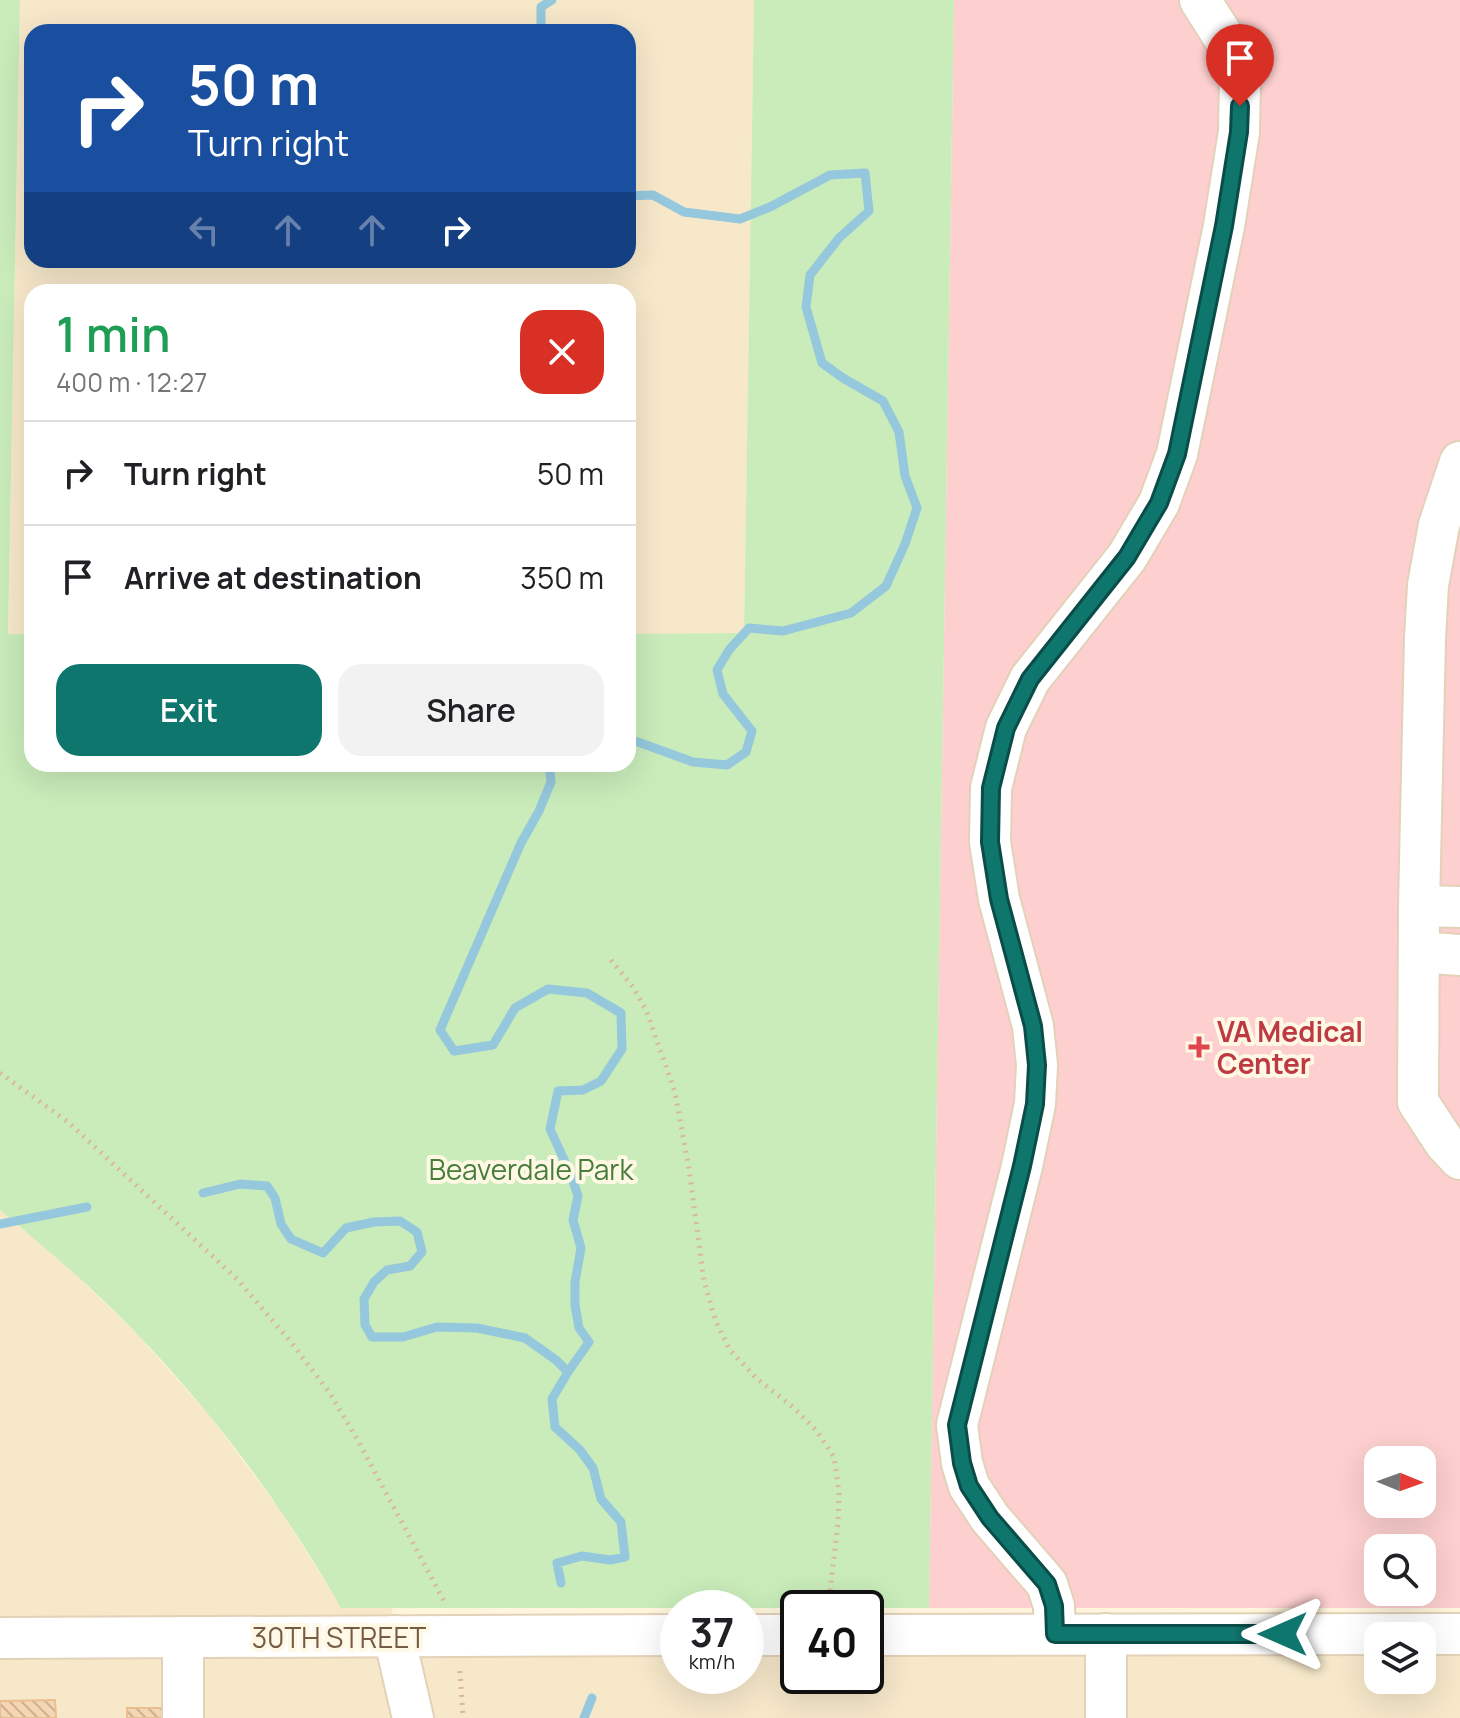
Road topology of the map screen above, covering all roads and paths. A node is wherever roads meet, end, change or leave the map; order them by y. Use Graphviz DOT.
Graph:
graph roads {
  1 [pos="1200,0"];
  2 [pos="1460,462"];
  3 [pos="1419,906"];
  4 [pos="1460,907"];
  5 [pos="1419,952"];
  6 [pos="1460,955"];
  7 [pos="611,960"];
  8 [pos="0,1073"];
  9 [pos="1460,1159"];
  10 [pos="830,1590"];
  11 [pos="1055,1634"];
  12 [pos="1106,1634"];
  13 [pos="1460,1634"];
  14 [pos="660,1635"];
  15 [pos="884,1635"];
  16 [pos="394,1636"];
  17 [pos="453,1636"];
  18 [pos="183,1637"];
  19 [pos="0,1638"];
  20 [pos="183,1718"];
  21 [pos="413,1718"];
  22 [pos="463,1718"];
  23 [pos="1106,1718"];
  1 -- 11 [label="street"];
  2 -- 3 [label="street"];
  3 -- 4 [label="street"];
  3 -- 5 [label="street"];
  5 -- 6 [label="street"];
  5 -- 9 [label="street"];
  7 -- 10 [label="path"];
  8 -- 17 [label="path"];
  11 -- 12 [label="street"];
  11 -- 15 [label="street"];
  12 -- 13 [label="street"];
  12 -- 23 [label="street"];
  14 -- 17 [label="street, 30TH STREET"];
  16 -- 17 [label="street, 30TH STREET"];
  16 -- 18 [label="street, 30TH STREET"];
  16 -- 21 [label="street"];
  17 -- 22 [label="path"];
  18 -- 19 [label="street, 30TH STREET"];
  18 -- 20 [label="street"];
}
